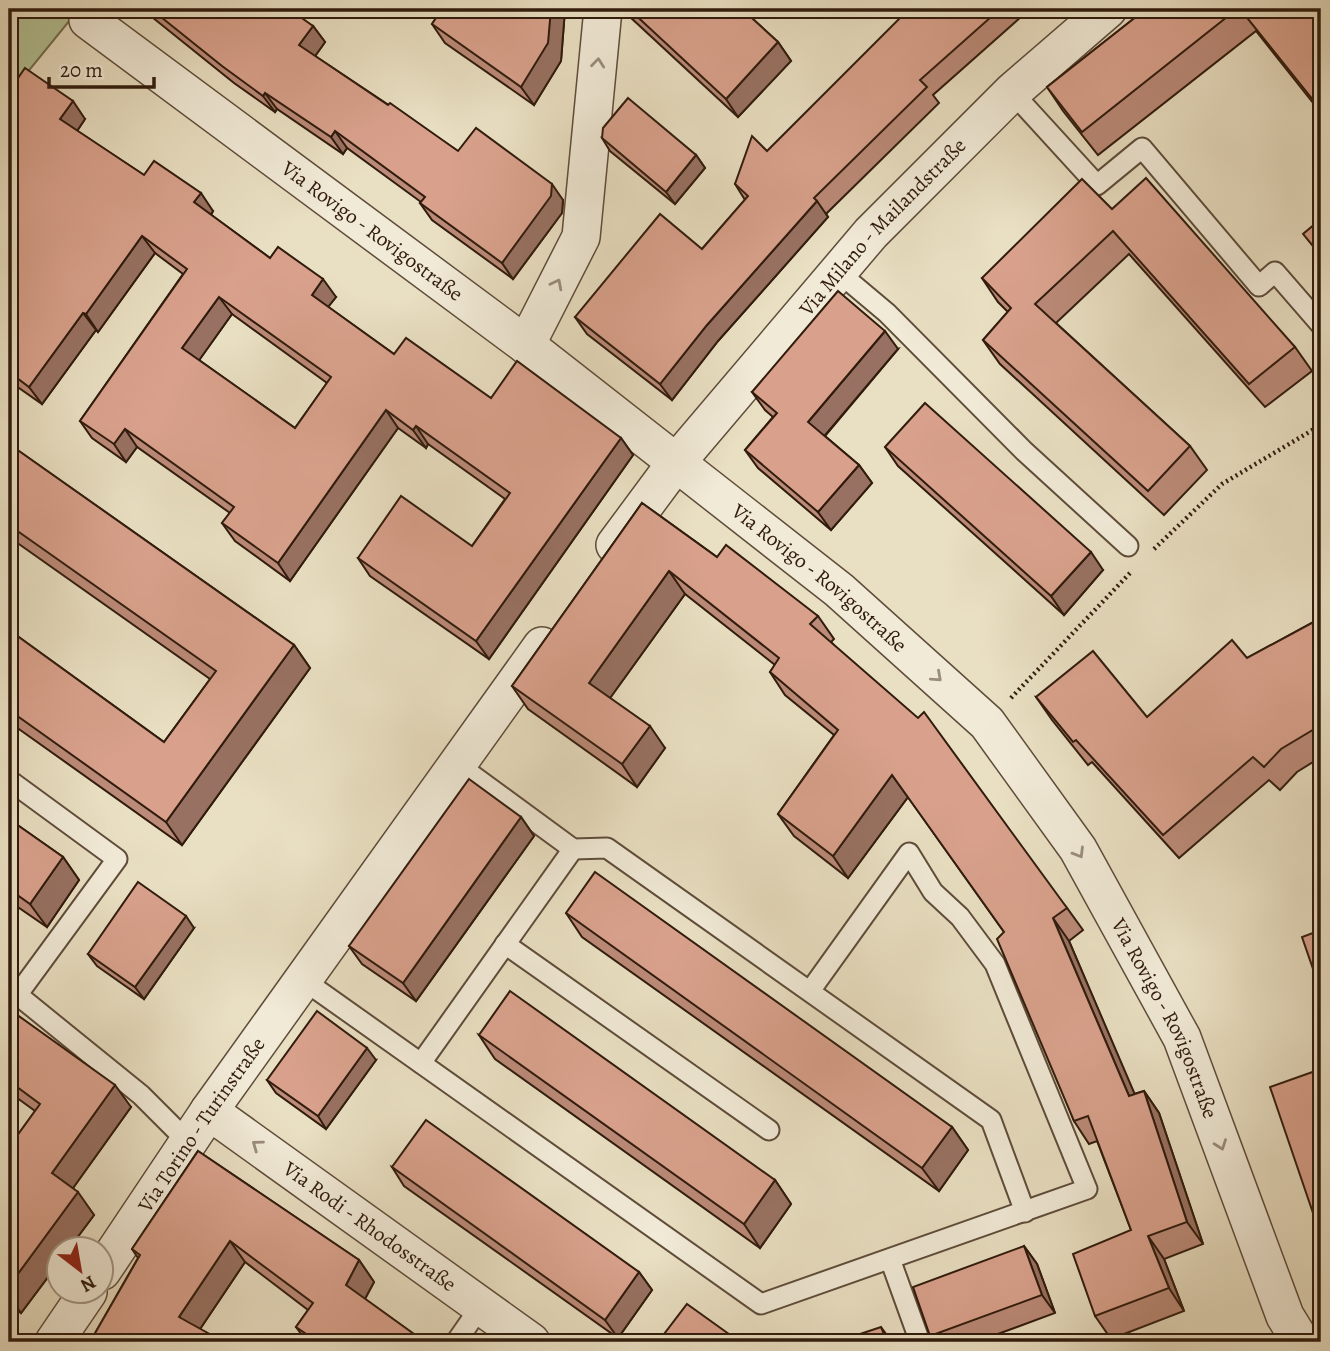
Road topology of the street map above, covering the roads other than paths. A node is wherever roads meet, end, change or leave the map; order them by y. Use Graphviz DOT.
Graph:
graph roads {
  1 [pos="603,9"];
  2 [pos="1108,9"];
  3 [pos="88,20"];
  4 [pos="1012,92"];
  5 [pos="837,271"];
  6 [pos="1321,325"];
  7 [pos="526,345"];
  8 [pos="675,464"];
  9 [pos="1128,546"];
  10 [pos="594,575"];
  11 [pos="562,619"];
  12 [pos="457,764"];
  13 [pos="9,780"];
  14 [pos="573,849"];
  15 [pos="505,944"];
  16 [pos="303,979"];
  17 [pos="13,991"];
  18 [pos="810,991"];
  19 [pos="421,1063"];
  20 [pos="209,1111"];
  21 [pos="769,1130"];
  22 [pos="188,1142"];
  23 [pos="1025,1212"];
  24 [pos="116,1250"];
  25 [pos="890,1259"];
  26 [pos="78,1306"];
  27 [pos="481,1306"];
  28 [pos="1321,1340"];
  29 [pos="54,1342"];
  30 [pos="456,1342"];
  31 [pos="531,1342"];
  32 [pos="920,1342"];
  33 [pos="1301,1342"];
  34 [pos="1315,1342"];
  7 -- 1 [label="street, one-way"];
  2 -- 4 [label="street, Via Milano - Mailandstraße"];
  3 -- 7 [label="street, Via Rovigo - Rovigostraße"];
  4 -- 5 [label="street, Via Milano - Mailandstraße"];
  4 -- 6 [label="lane"];
  5 -- 8 [label="street, Via Milano - Mailandstraße"];
  5 -- 9 [label="lane"];
  7 -- 8 [label="street, Via Rovigo - Rovigostraße"];
  8 -- 10 [label="street, Via Milano - Mailandstraße"];
  8 -- 33 [label="street, Via Rovigo - Rovigostraße, one-way"];
  11 -- 12 [label="street, Via Torino - Turinstraße"];
  12 -- 14 [label="lane"];
  12 -- 16 [label="street, Via Torino - Turinstraße"];
  13 -- 17 [label="lane"];
  14 -- 15 [label="lane"];
  14 -- 18 [label="lane"];
  15 -- 19 [label="lane"];
  15 -- 21 [label="lane"];
  16 -- 19 [label="lane"];
  16 -- 20 [label="street, Via Torino - Turinstraße"];
  17 -- 22 [label="lane"];
  18 -- 23 [label="lane"];
  18 -- 23 [label="lane"];
  19 -- 25 [label="lane"];
  20 -- 22 [label="street, Via Torino - Turinstraße"];
  27 -- 20 [label="street, Via Rodi - Rhodosstraße, one-way"];
  22 -- 24 [label="street, Via Torino - Turinstraße"];
  23 -- 25 [label="lane"];
  25 -- 32 [label="lane"];
  26 -- 29 [label="street"];
  27 -- 30 [label="lane"];
  27 -- 31 [label="street, Via Rodi - Rhodosstraße"];
  28 -- 34 [label="street"];
}
